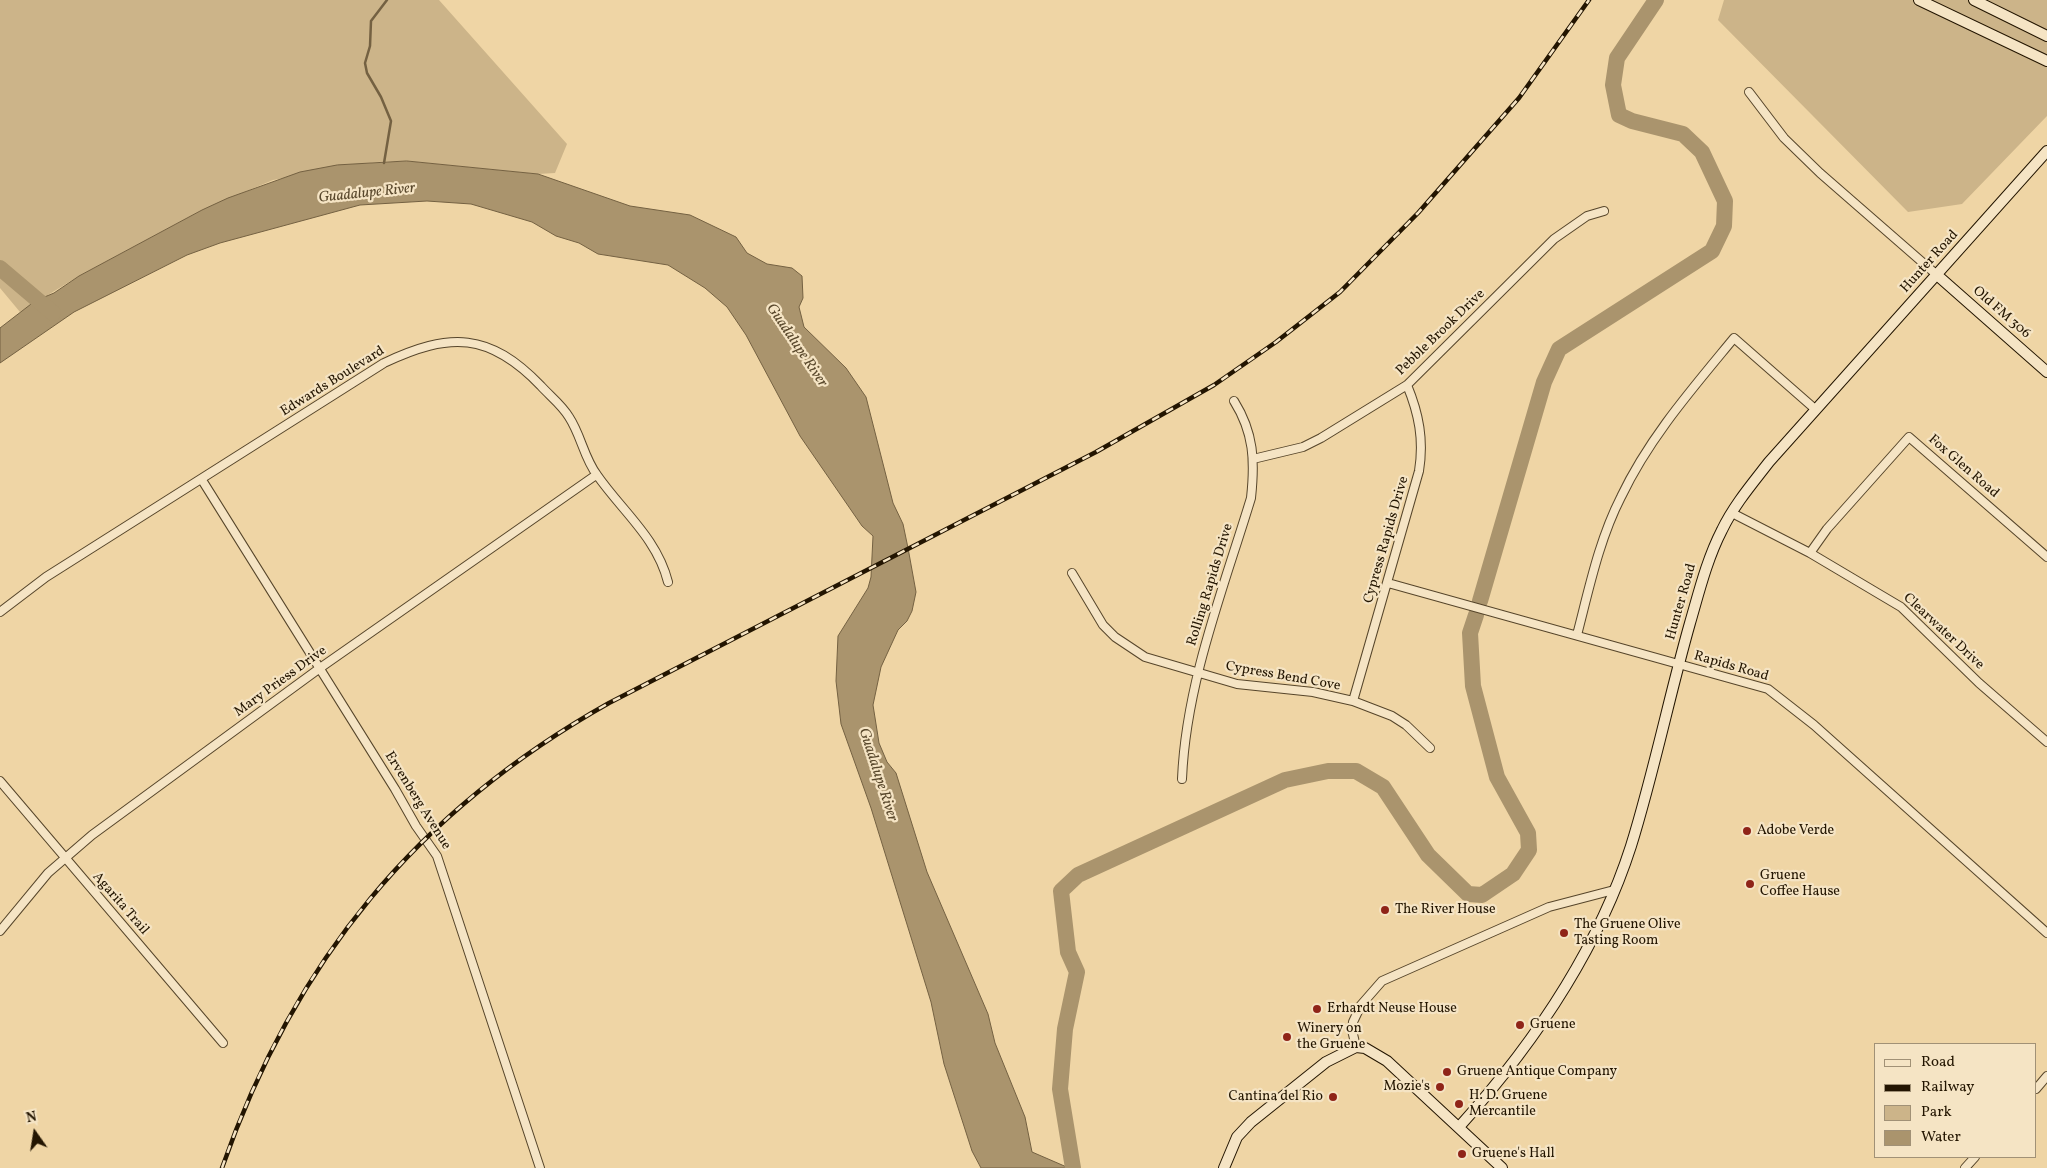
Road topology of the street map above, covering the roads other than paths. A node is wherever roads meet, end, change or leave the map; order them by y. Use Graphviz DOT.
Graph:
graph roads {
  1 [pos="1919,0"];
  2 [pos="1974,0"];
  3 [pos="2047,36"];
  4 [pos="2047,61"];
  5 [pos="1749,92"];
  6 [pos="2047,151"];
  7 [pos="1604,211"];
  8 [pos="1937,275"];
  9 [pos="2047,372"];
  10 [pos="1407,385"];
  11 [pos="1234,400"];
  12 [pos="1814,410"];
  13 [pos="1253,458"];
  14 [pos="596,475"];
  15 [pos="202,480"];
  16 [pos="1732,513"];
  17 [pos="1810,553"];
  18 [pos="2047,557"];
  19 [pos="1072,573"];
  20 [pos="668,582"];
  21 [pos="1388,584"];
  22 [pos="0,612"];
  23 [pos="1577,635"];
  24 [pos="1678,665"];
  25 [pos="320,668"];
  26 [pos="1198,672"];
  27 [pos="1353,702"];
  28 [pos="2047,742"];
  29 [pos="1430,748"];
  30 [pos="1182,779"];
  31 [pos="0,781"];
  32 [pos="64,858"];
  33 [pos="1614,890"];
  34 [pos="0,931"];
  35 [pos="2047,933"];
  36 [pos="223,1043"];
  37 [pos="1356,1047"];
  38 [pos="2047,1076"];
  39 [pos="2037,1088"];
  40 [pos="1459,1127"];
  41 [pos="1974,1158"];
  42 [pos="1225,1166"];
  43 [pos="540,1168"];
  44 [pos="1502,1168"];
  45 [pos="1965,1168"];
  1 -- 4 [label="street"];
  2 -- 3 [label="street"];
  5 -- 8 [label="street"];
  6 -- 8 [label="street, Hunter Road"];
  7 -- 10 [label="street, Pebble Brook Drive"];
  8 -- 9 [label="street, Old FM 306"];
  8 -- 12 [label="street, Hunter Road"];
  10 -- 13 [label="street, Pebble Brook Drive"];
  10 -- 21 [label="street, Cypress Rapids Drive"];
  11 -- 13 [label="street, Rolling Rapids Drive"];
  12 -- 16 [label="street, Hunter Road"];
  12 -- 23 [label="street"];
  13 -- 26 [label="street, Rolling Rapids Drive"];
  14 -- 15 [label="street, Edwards Boulevard"];
  14 -- 20 [label="street, Edwards Boulevard"];
  14 -- 25 [label="street, Mary Priess Drive"];
  15 -- 22 [label="street, Edwards Boulevard"];
  15 -- 25 [label="street, Ervenberg Avenue"];
  16 -- 17 [label="street, Clearwater Drive"];
  16 -- 24 [label="street, Hunter Road"];
  17 -- 18 [label="street, Fox Glen Road"];
  17 -- 28 [label="street, Clearwater Drive"];
  19 -- 26 [label="street, Cypress Bend Cove"];
  21 -- 23 [label="street, Rapids Road"];
  21 -- 27 [label="street, Cypress Rapids Drive"];
  23 -- 24 [label="street, Rapids Road"];
  24 -- 33 [label="street, Hunter Road"];
  24 -- 35 [label="street, Rapids Road"];
  25 -- 32 [label="street, Mary Priess Drive"];
  25 -- 43 [label="street, Ervenberg Avenue"];
  26 -- 27 [label="street, Cypress Bend Cove"];
  26 -- 30 [label="street, Rolling Rapids Drive"];
  27 -- 29 [label="street, Cypress Bend Cove"];
  31 -- 32 [label="street, Agarita Trail"];
  32 -- 34 [label="street, Mary Priess Drive"];
  32 -- 36 [label="street, Agarita Trail"];
  33 -- 37 [label="street"];
  33 -- 40 [label="street, Hunter Road"];
  37 -- 40 [label="street"];
  37 -- 42 [label="street"];
  38 -- 39 [label="street"];
  40 -- 44 [label="street"];
  41 -- 45 [label="street"];
}
